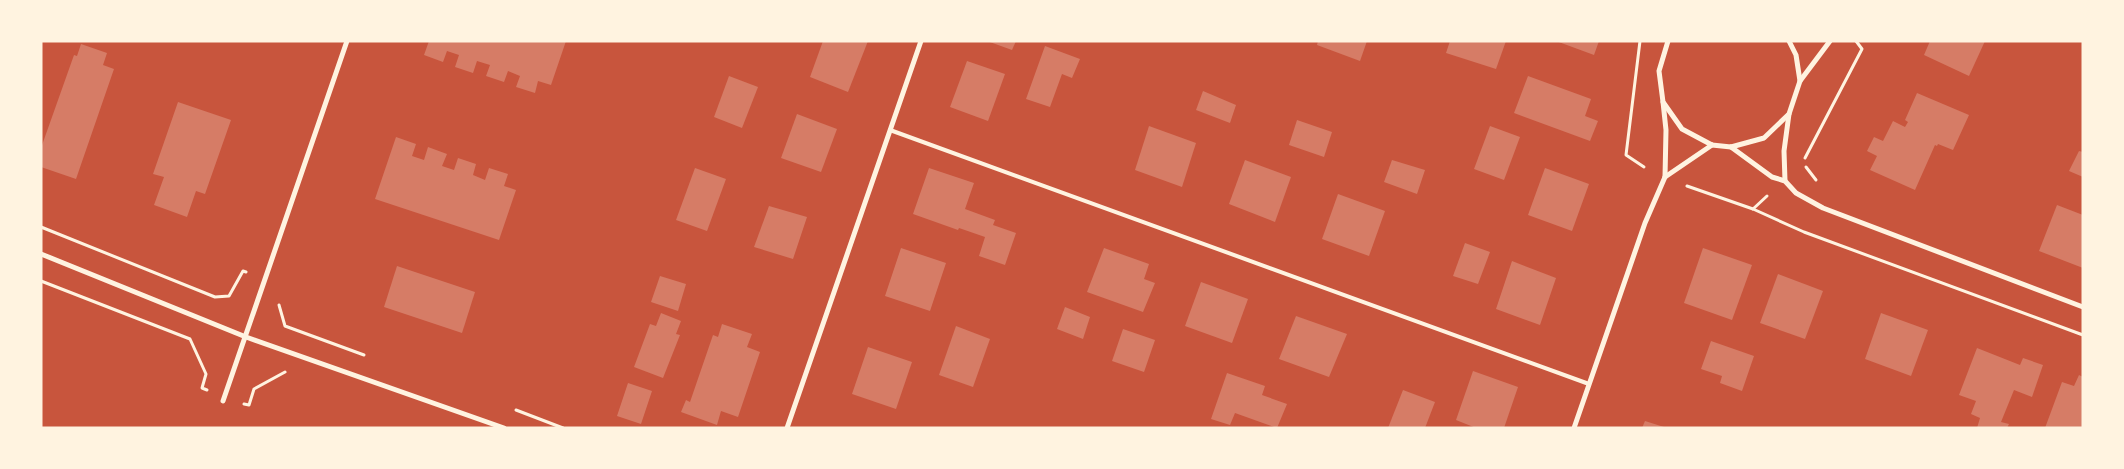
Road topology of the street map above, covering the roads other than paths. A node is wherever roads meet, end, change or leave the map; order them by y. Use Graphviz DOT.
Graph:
graph roads {
  1 [pos="347,41"];
  2 [pos="921,41"];
  3 [pos="1668,41"];
  4 [pos="1789,41"];
  5 [pos="1830,41"];
  6 [pos="1800,81"];
  7 [pos="1663,102"];
  8 [pos="1789,114"];
  9 [pos="890,130"];
  10 [pos="1712,145"];
  11 [pos="1731,147"];
  12 [pos="1665,177"];
  13 [pos="1785,181"];
  14 [pos="41,254"];
  15 [pos="2083,306"];
  16 [pos="246,337"];
  17 [pos="1590,384"];
  18 [pos="223,399"];
  19 [pos="504,428"];
  20 [pos="787,428"];
  21 [pos="1574,428"];
  1 -- 16 [label="street"];
  2 -- 9 [label="street"];
  3 -- 7 [label="street"];
  4 -- 6 [label="street"];
  5 -- 6 [label="street"];
  6 -- 8 [label="street"];
  7 -- 10 [label="street"];
  7 -- 12 [label="street"];
  8 -- 11 [label="street"];
  8 -- 13 [label="street"];
  9 -- 17 [label="lane"];
  9 -- 20 [label="street"];
  10 -- 11 [label="street"];
  10 -- 12 [label="street"];
  11 -- 13 [label="street"];
  12 -- 17 [label="street"];
  13 -- 15 [label="street"];
  14 -- 16 [label="street"];
  16 -- 18 [label="street"];
  16 -- 19 [label="street"];
  17 -- 21 [label="street"];
}
